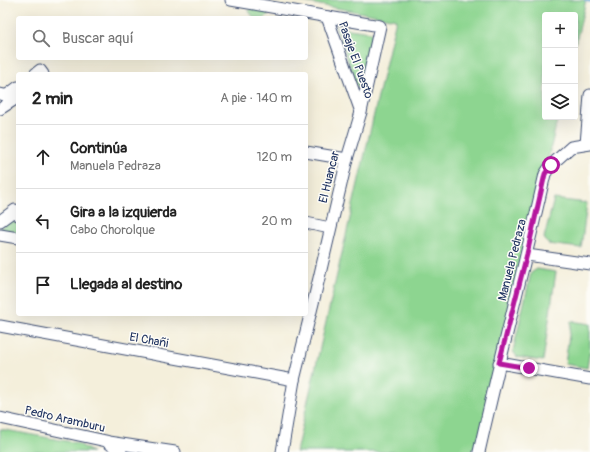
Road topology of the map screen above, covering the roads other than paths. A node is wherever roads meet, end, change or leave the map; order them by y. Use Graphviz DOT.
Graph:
graph roads {
  1 [pos="231,0"];
  2 [pos="327,17"];
  3 [pos="12,94"];
  4 [pos="590,94"];
  5 [pos="0,109"];
  6 [pos="361,112"];
  7 [pos="588,144"];
  8 [pos="308,152"];
  9 [pos="346,159"];
  10 [pos="16,212"];
  11 [pos="0,221"];
  12 [pos="308,223"];
  13 [pos="330,228"];
  14 [pos="0,235"];
  15 [pos="16,238"];
  16 [pos="527,254"];
  17 [pos="590,264"];
  18 [pos="311,294"];
  19 [pos="308,309"];
  20 [pos="307,316"];
  21 [pos="0,326"];
  22 [pos="499,363"];
  23 [pos="590,379"];
  24 [pos="294,380"];
  25 [pos="0,418"];
  26 [pos="106,441"];
  27 [pos="121,452"];
  28 [pos="175,452"];
  29 [pos="282,452"];
  30 [pos="479,452"];
  1 -- 2 [label="street"];
  2 -- 6 [label="street, Pasaje El Puesto"];
  2 -- 6 [label="street, El Huancar"];
  3 -- 5 [label="street"];
  4 -- 7 [label="street, Manuela Pedraza"];
  6 -- 9 [label="street, El Huancar"];
  7 -- 16 [label="street, Manuela Pedraza"];
  8 -- 9 [label="street"];
  9 -- 13 [label="street, El Huancar"];
  10 -- 11 [label="street"];
  12 -- 13 [label="street"];
  13 -- 18 [label="street, El Huancar"];
  14 -- 15 [label="street"];
  16 -- 17 [label="street"];
  16 -- 22 [label="street, Manuela Pedraza"];
  18 -- 19 [label="street, El Huancar"];
  20 -- 24 [label="street, El Huancar"];
  21 -- 24 [label="street, El Chañi"];
  22 -- 23 [label="street"];
  22 -- 30 [label="street, Manuela Pedraza"];
  24 -- 29 [label="street, El Huancar"];
  25 -- 26 [label="street, Pedro Aramburu"];
  26 -- 27 [label="street, Pedro Aramburu"];
  26 -- 28 [label="street"];
}
